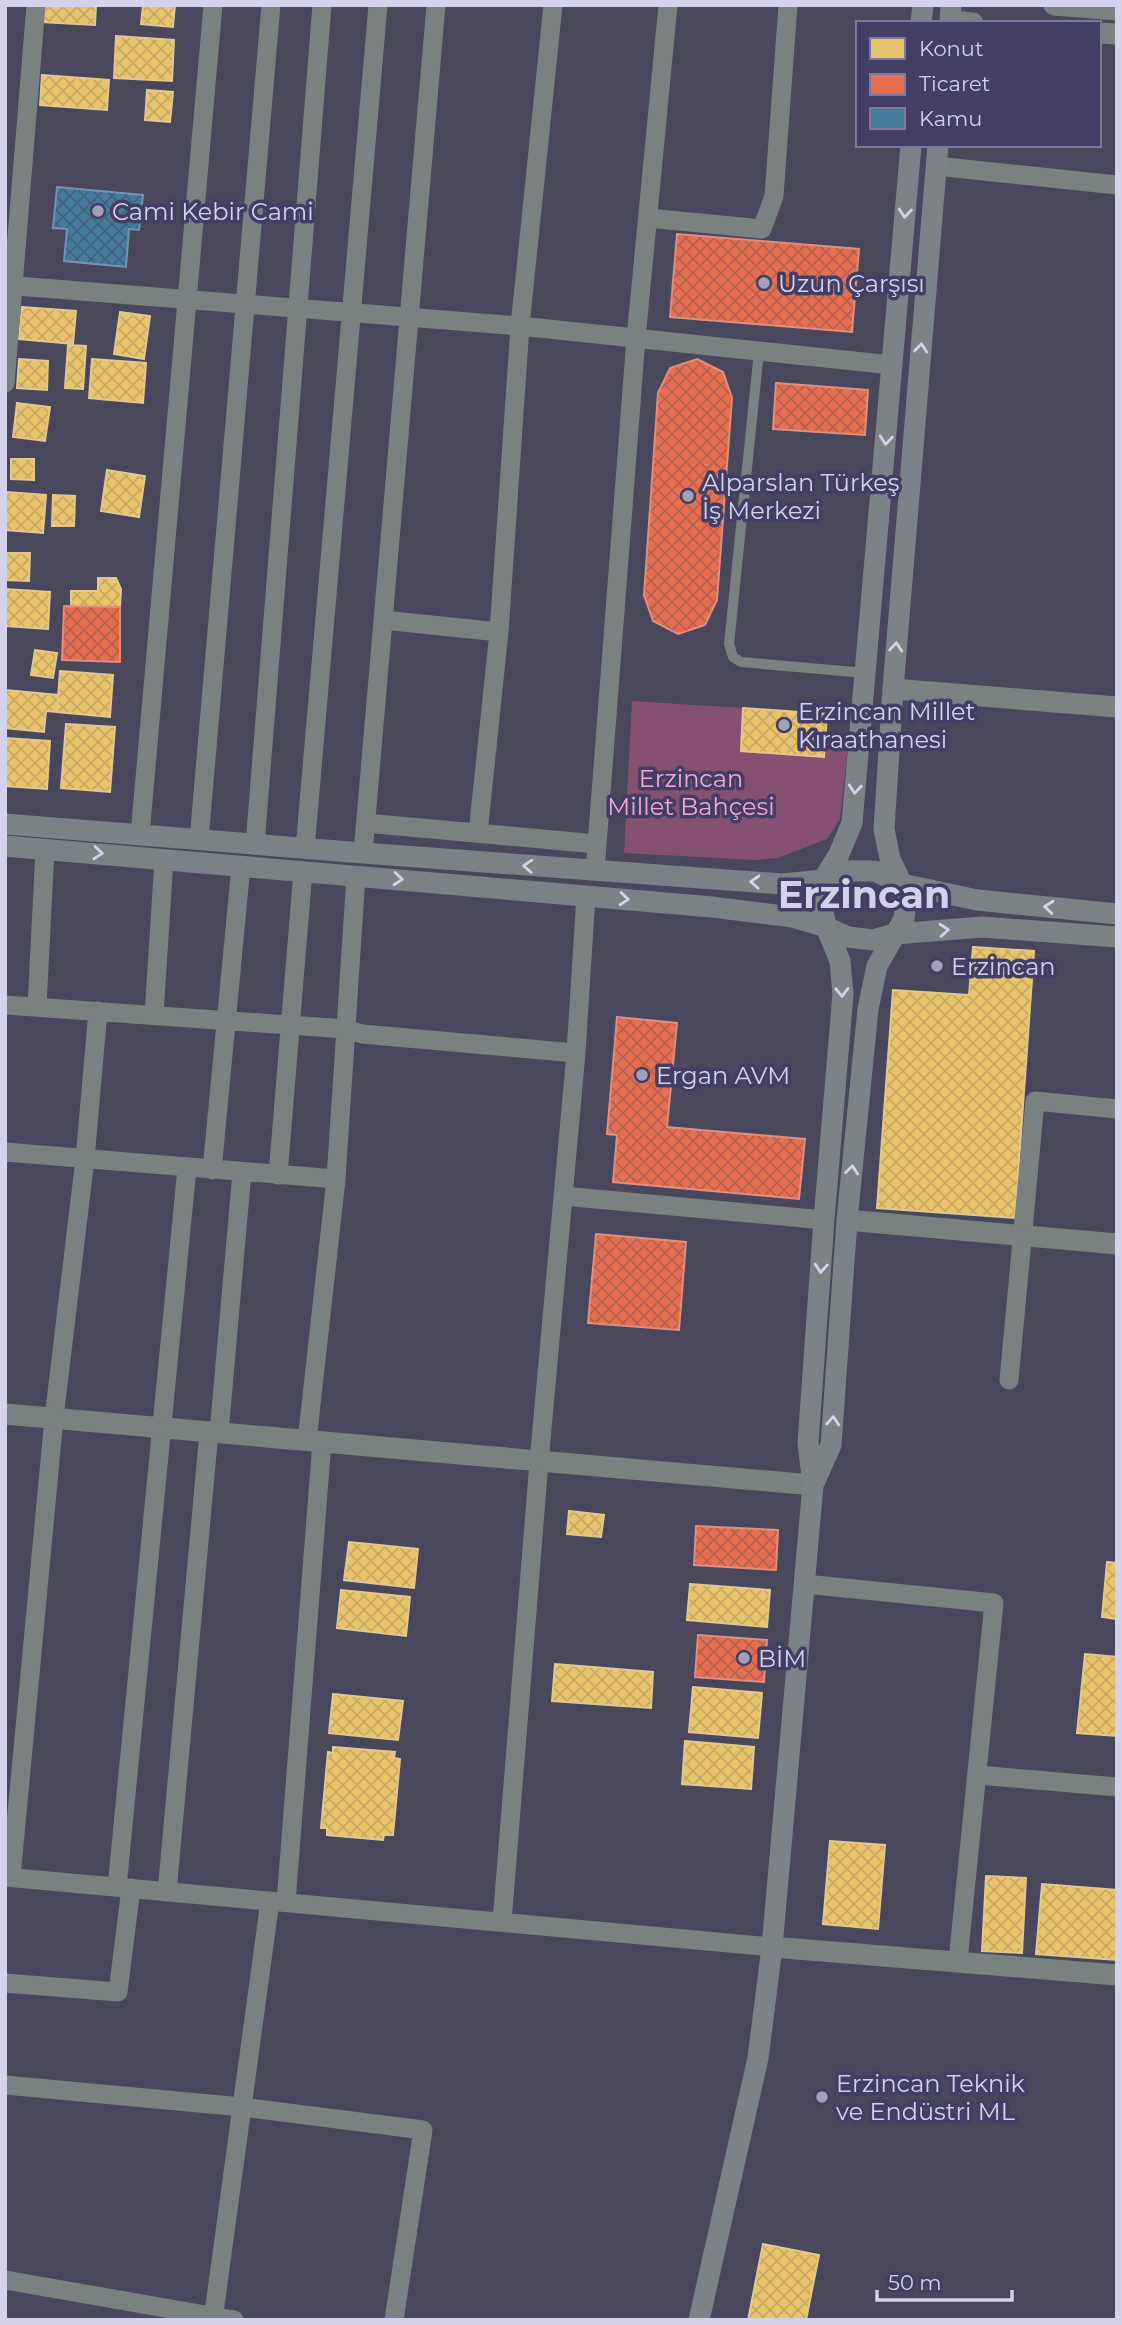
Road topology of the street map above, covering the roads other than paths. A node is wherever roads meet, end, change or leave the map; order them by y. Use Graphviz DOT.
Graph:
graph roads {
  1 [pos="36,5"];
  2 [pos="213,5"];
  3 [pos="271,5"];
  4 [pos="322,5"];
  5 [pos="378,5"];
  6 [pos="436,5"];
  7 [pos="553,5"];
  8 [pos="668,5"];
  9 [pos="788,5"];
  10 [pos="1054,5"];
  11 [pos="1117,10"];
  12 [pos="911,147"];
  13 [pos="937,156"];
  14 [pos="1117,185"];
  15 [pos="648,218"];
  16 [pos="10,285"];
  17 [pos="187,299"];
  18 [pos="247,304"];
  19 [pos="297,308"];
  20 [pos="351,313"];
  21 [pos="408,317"];
  22 [pos="520,326"];
  23 [pos="636,338"];
  24 [pos="759,351"];
  25 [pos="892,365"];
  26 [pos="5,383"];
  27 [pos="383,620"];
  28 [pos="499,632"];
  29 [pos="865,673"];
  30 [pos="893,689"];
  31 [pos="1117,708"];
  32 [pos="366,823"];
  33 [pos="5,824"];
  34 [pos="478,833"];
  35 [pos="140,835"];
  36 [pos="200,840"];
  37 [pos="597,844"];
  38 [pos="256,845"];
  39 [pos="5,846"];
  40 [pos="45,849"];
  41 [pos="305,849"];
  42 [pos="363,853"];
  43 [pos="164,859"];
  44 [pos="242,866"];
  45 [pos="303,871"];
  46 [pos="595,871"];
  47 [pos="356,876"];
  48 [pos="823,880"];
  49 [pos="902,884"];
  50 [pos="586,896"];
  51 [pos="1117,914"];
  52 [pos="826,927"];
  53 [pos="895,934"];
  54 [pos="1117,937"];
  55 [pos="5,1005"];
  56 [pos="37,1007"];
  57 [pos="98,1011"];
  58 [pos="154,1015"];
  59 [pos="228,1021"];
  60 [pos="290,1025"];
  61 [pos="346,1029"];
  62 [pos="576,1052"];
  63 [pos="1117,1109"];
  64 [pos="5,1152"];
  65 [pos="85,1159"];
  66 [pos="187,1168"];
  67 [pos="212,1170"];
  68 [pos="242,1172"];
  69 [pos="278,1175"];
  70 [pos="336,1179"];
  71 [pos="563,1196"];
  72 [pos="824,1220"];
  73 [pos="847,1220"];
  74 [pos="1023,1236"];
  75 [pos="1117,1244"];
  76 [pos="1009,1380"];
  77 [pos="5,1414"];
  78 [pos="54,1418"];
  79 [pos="162,1428"];
  80 [pos="214,1432"];
  81 [pos="314,1441"];
  82 [pos="539,1462"];
  83 [pos="813,1485"];
  84 [pos="804,1584"];
  85 [pos="978,1775"];
  86 [pos="1117,1787"];
  87 [pos="8,1877"];
  88 [pos="124,1888"];
  89 [pos="167,1892"];
  90 [pos="278,1902"];
  91 [pos="502,1922"];
  92 [pos="772,1947"];
  93 [pos="958,1961"];
  94 [pos="1117,1975"];
  95 [pos="5,1983"];
  96 [pos="5,2085"];
  97 [pos="242,2107"];
  98 [pos="5,2280"];
  99 [pos="213,2318"];
  100 [pos="234,2320"];
  101 [pos="394,2320"];
  102 [pos="699,2320"];
  1 -- 16 [label="street"];
  2 -- 17 [label="street"];
  3 -- 18 [label="street"];
  4 -- 19 [label="street"];
  5 -- 20 [label="street"];
  6 -- 21 [label="street"];
  7 -- 22 [label="street"];
  8 -- 15 [label="street"];
  9 -- 15 [label="street"];
  10 -- 11 [label="street"];
  12 -- 25 [label="main road, one-way"];
  13 -- 14 [label="street"];
  30 -- 13 [label="main road, one-way"];
  15 -- 23 [label="street"];
  16 -- 17 [label="street"];
  16 -- 26 [label="street"];
  17 -- 18 [label="street"];
  17 -- 35 [label="street"];
  18 -- 19 [label="street"];
  18 -- 36 [label="street"];
  19 -- 20 [label="street"];
  19 -- 38 [label="street"];
  20 -- 21 [label="street"];
  20 -- 41 [label="street"];
  21 -- 22 [label="street"];
  21 -- 27 [label="street"];
  22 -- 23 [label="street"];
  22 -- 28 [label="street"];
  23 -- 24 [label="street"];
  23 -- 37 [label="street"];
  24 -- 25 [label="street"];
  24 -- 29 [label="lane"];
  25 -- 29 [label="main road, one-way"];
  27 -- 28 [label="street"];
  27 -- 32 [label="street"];
  28 -- 34 [label="street"];
  29 -- 48 [label="main road, one-way"];
  30 -- 31 [label="street"];
  30 -- 49 [label="main road"];
  32 -- 34 [label="street"];
  32 -- 42 [label="street"];
  33 -- 35 [label="main road"];
  34 -- 37 [label="street"];
  35 -- 36 [label="main road"];
  36 -- 38 [label="main road"];
  37 -- 46 [label="street"];
  38 -- 41 [label="main road"];
  39 -- 40 [label="main road"];
  40 -- 43 [label="main road, one-way"];
  40 -- 56 [label="street"];
  41 -- 42 [label="main road"];
  46 -- 42 [label="main road, one-way"];
  43 -- 44 [label="main road"];
  43 -- 58 [label="street"];
  44 -- 45 [label="main road"];
  44 -- 59 [label="street"];
  45 -- 47 [label="main road"];
  45 -- 60 [label="street"];
  48 -- 46 [label="main road, one-way"];
  47 -- 50 [label="main road, one-way"];
  47 -- 61 [label="street"];
  48 -- 49 [label="main road"];
  48 -- 52 [label="main road"];
  51 -- 49 [label="main road, one-way"];
  49 -- 53 [label="main road"];
  50 -- 52 [label="main road, one-way"];
  50 -- 62 [label="street"];
  52 -- 53 [label="main road"];
  52 -- 72 [label="main road, one-way"];
  53 -- 54 [label="main road, one-way"];
  73 -- 53 [label="main road, one-way"];
  55 -- 56 [label="street"];
  56 -- 57 [label="street"];
  57 -- 58 [label="street"];
  57 -- 65 [label="street"];
  58 -- 59 [label="street"];
  59 -- 60 [label="street"];
  59 -- 67 [label="street"];
  60 -- 61 [label="street"];
  60 -- 69 [label="street"];
  61 -- 62 [label="street"];
  61 -- 70 [label="street"];
  62 -- 71 [label="street"];
  63 -- 74 [label="street"];
  64 -- 65 [label="street"];
  65 -- 66 [label="street"];
  65 -- 78 [label="street"];
  66 -- 67 [label="street"];
  66 -- 79 [label="street"];
  67 -- 68 [label="street"];
  68 -- 69 [label="street"];
  68 -- 80 [label="street"];
  69 -- 70 [label="street"];
  70 -- 81 [label="street"];
  71 -- 72 [label="street"];
  71 -- 82 [label="street"];
  72 -- 83 [label="main road, one-way"];
  73 -- 74 [label="street"];
  83 -- 73 [label="main road, one-way"];
  74 -- 75 [label="street"];
  74 -- 76 [label="street"];
  77 -- 78 [label="street"];
  78 -- 79 [label="street"];
  78 -- 87 [label="street"];
  79 -- 80 [label="street"];
  79 -- 88 [label="street"];
  80 -- 81 [label="street"];
  80 -- 89 [label="street"];
  81 -- 82 [label="street"];
  81 -- 90 [label="street"];
  82 -- 83 [label="street"];
  82 -- 91 [label="street"];
  83 -- 84 [label="main road"];
  84 -- 85 [label="street"];
  84 -- 92 [label="main road"];
  85 -- 86 [label="street"];
  85 -- 93 [label="street"];
  87 -- 88 [label="street"];
  88 -- 89 [label="street"];
  88 -- 95 [label="street"];
  89 -- 90 [label="street"];
  90 -- 91 [label="street"];
  90 -- 97 [label="street"];
  91 -- 92 [label="street"];
  92 -- 93 [label="street"];
  92 -- 102 [label="main road"];
  93 -- 94 [label="street"];
  96 -- 97 [label="street"];
  97 -- 99 [label="street"];
  97 -- 101 [label="street"];
  98 -- 99 [label="street"];
  99 -- 100 [label="street"];
}
